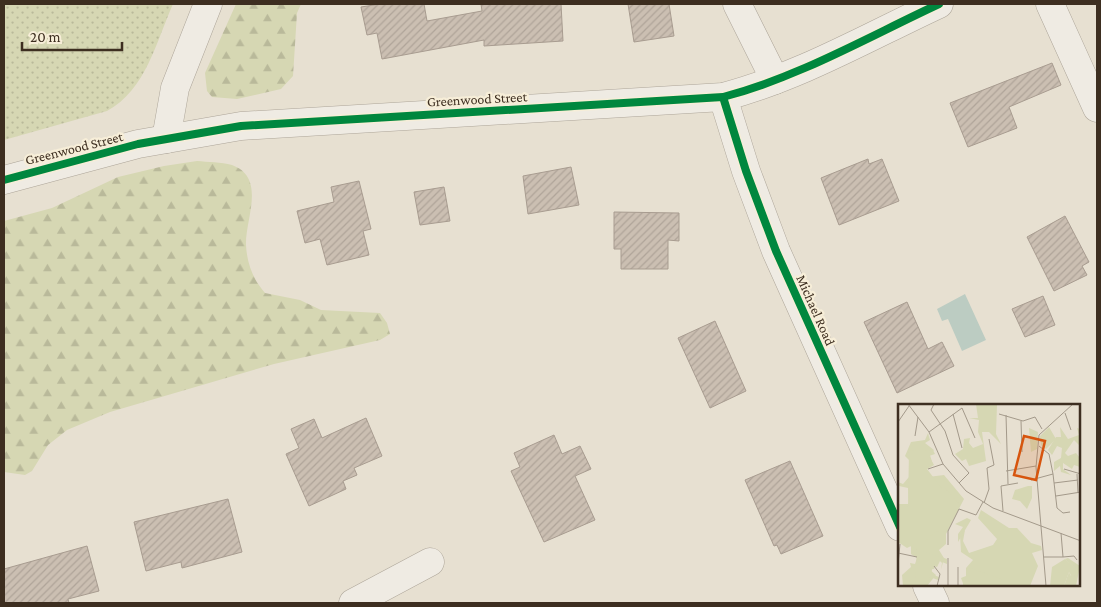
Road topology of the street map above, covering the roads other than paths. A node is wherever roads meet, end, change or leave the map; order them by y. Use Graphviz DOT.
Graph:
graph roads {
  1 [pos="208,4"];
  2 [pos="737,4"];
  3 [pos="939,4"];
  4 [pos="1050,4"];
  5 [pos="775,80"];
  6 [pos="723,97"];
  7 [pos="1097,108"];
  8 [pos="166,139"];
  9 [pos="4,180"];
  10 [pos="898,523"];
  11 [pos="430,562"];
  12 [pos="927,587"];
  13 [pos="353,603"];
  14 [pos="935,603"];
  1 -- 8 [label="street"];
  2 -- 5 [label="street"];
  3 -- 5 [label="street, Greenwood Street"];
  4 -- 7 [label="street"];
  5 -- 6 [label="street, Greenwood Street"];
  6 -- 8 [label="street, Greenwood Street"];
  6 -- 10 [label="street, Michael Road"];
  8 -- 9 [label="street, Greenwood Street"];
  11 -- 13 [label="street"];
  12 -- 14 [label="street"];
}
